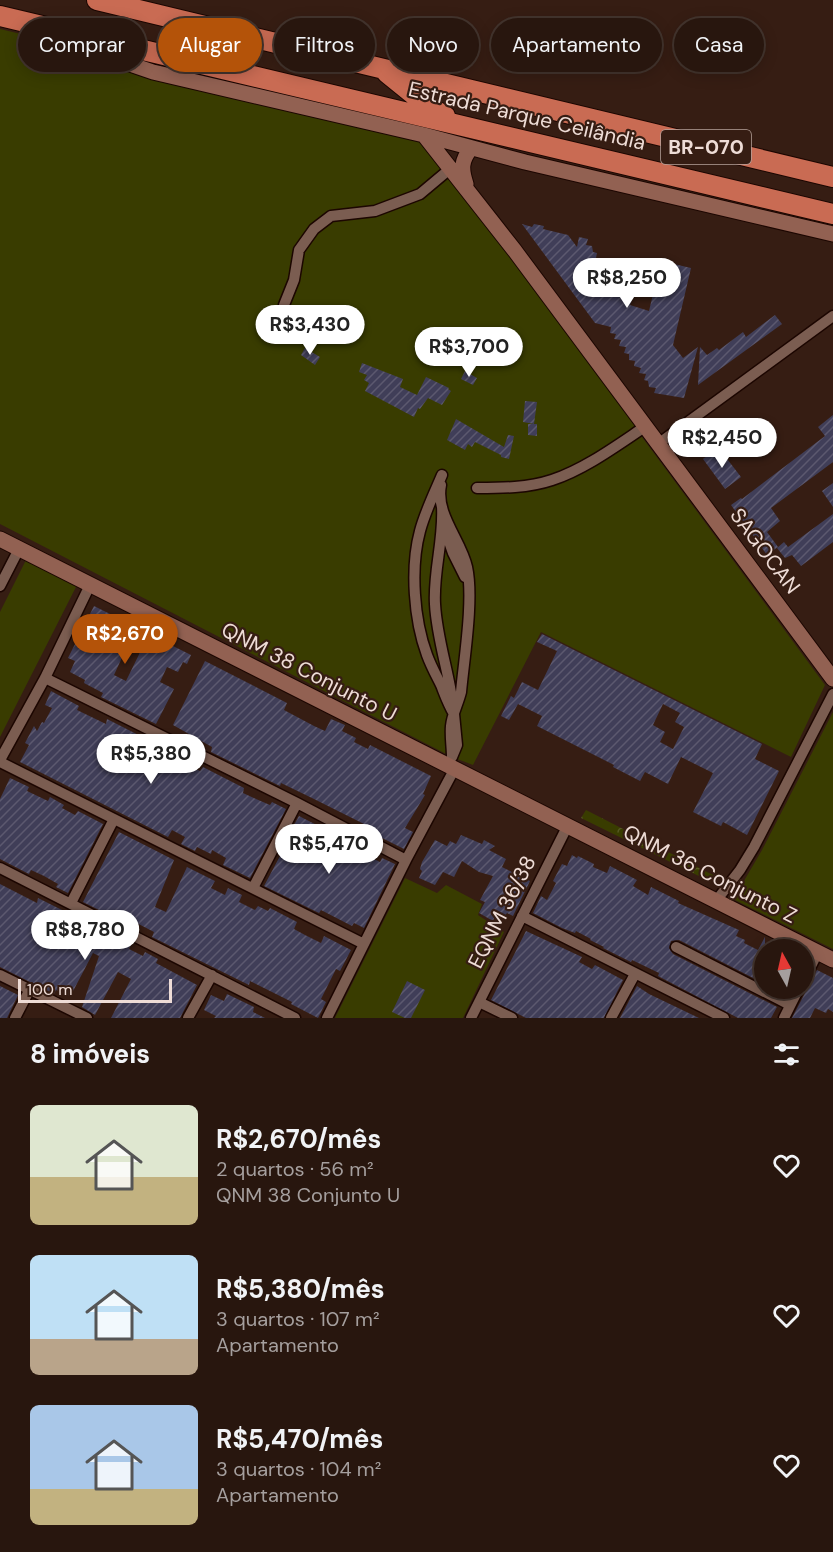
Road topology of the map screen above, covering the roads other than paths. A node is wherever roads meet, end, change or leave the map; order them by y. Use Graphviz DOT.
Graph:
graph roads {
  1 [pos="97,0"];
  2 [pos="0,16"];
  3 [pos="18,21"];
  4 [pos="146,51"];
  5 [pos="380,68"];
  6 [pos="146,70"];
  7 [pos="466,89"];
  8 [pos="418,98"];
  9 [pos="374,105"];
  10 [pos="468,127"];
  11 [pos="424,135"];
  12 [pos="471,148"];
  13 [pos="451,168"];
  14 [pos="833,177"];
  15 [pos="468,189"];
  16 [pos="833,230"];
  17 [pos="833,316"];
  18 [pos="290,332"];
  19 [pos="646,426"];
  20 [pos="658,444"];
  21 [pos="477,488"];
  22 [pos="442,507"];
  23 [pos="443,522"];
  24 [pos="0,539"];
  25 [pos="19,549"];
  26 [pos="469,582"];
  27 [pos="90,585"];
  28 [pos="0,586"];
  29 [pos="45,678"];
  30 [pos="833,679"];
  31 [pos="833,694"];
  32 [pos="454,714"];
  33 [pos="0,761"];
  34 [pos="455,768"];
  35 [pos="297,803"];
  36 [pos="114,819"];
  37 [pos="568,825"];
  38 [pos="406,860"];
  39 [pos="0,868"];
  40 [pos="253,888"];
  41 [pos="716,901"];
  42 [pos="71,903"];
  43 [pos="522,916"];
  44 [pos="364,944"];
  45 [pos="675,947"];
  46 [pos="818,952"];
  47 [pos="814,960"];
  48 [pos="833,960"];
  49 [pos="635,974"];
  50 [pos="0,975"];
  51 [pos="212,975"];
  52 [pos="30,989"];
  53 [pos="793,999"];
  54 [pos="479,1002"];
  55 [pos="790,1005"];
  56 [pos="15,1018"];
  57 [pos="87,1018"];
  58 [pos="188,1018"];
  59 [pos="295,1018"];
  60 [pos="327,1018"];
  61 [pos="471,1018"];
  62 [pos="512,1018"];
  63 [pos="611,1018"];
  64 [pos="724,1018"];
  65 [pos="784,1018"];
  1 -- 5 [label="highway, Estrada Parque Ceilândia / BR-070"];
  2 -- 3 [label="highway, Estrada Parque Ceilândia / BR-070"];
  4 -- 9 [label="highway, Estrada Parque Ceilândia / BR-070"];
  5 -- 7 [label="highway, Estrada Parque Ceilândia / BR-070"];
  5 -- 8 [label="highway"];
  6 -- 11 [label="street"];
  7 -- 8 [label="highway"];
  7 -- 14 [label="highway, Estrada Parque Ceilândia / BR-070"];
  8 -- 9 [label="highway"];
  8 -- 10 [label="highway"];
  9 -- 10 [label="highway, Estrada Parque Ceilândia / BR-070"];
  10 -- 16 [label="highway, Estrada Parque Ceilândia / BR-070"];
  11 -- 12 [label="street"];
  11 -- 13 [label="street, SAGOCAN"];
  12 -- 15 [label="street, SAGOCAN"];
  12 -- 16 [label="street"];
  13 -- 15 [label="street, SAGOCAN"];
  13 -- 18 [label="street"];
  15 -- 19 [label="street, SAGOCAN"];
  17 -- 20 [label="street"];
  19 -- 20 [label="street, SAGOCAN"];
  19 -- 21 [label="street"];
  20 -- 30 [label="street, SAGOCAN"];
  22 -- 23 [label="street"];
  22 -- 26 [label="street"];
  22 -- 32 [label="street"];
  23 -- 26 [label="street"];
  23 -- 32 [label="street"];
  24 -- 25 [label="street, QNM 38 Conjunto U"];
  25 -- 27 [label="street, QNM 38 Conjunto U"];
  25 -- 28 [label="street"];
  26 -- 32 [label="street"];
  27 -- 29 [label="street"];
  27 -- 34 [label="street, QNM 38 Conjunto U"];
  29 -- 33 [label="street"];
  29 -- 35 [label="street"];
  31 -- 41 [label="street"];
  33 -- 36 [label="street"];
  34 -- 37 [label="street, QNM 38 Conjunto U"];
  34 -- 38 [label="street"];
  35 -- 38 [label="street"];
  35 -- 40 [label="street"];
  36 -- 40 [label="street"];
  36 -- 42 [label="street"];
  37 -- 41 [label="street, QNM 36 Conjunto Z"];
  37 -- 43 [label="street, EQNM 36/38"];
  38 -- 44 [label="street"];
  39 -- 42 [label="street"];
  40 -- 44 [label="street"];
  41 -- 46 [label="street, QNM 36 Conjunto Z"];
  42 -- 51 [label="street"];
  43 -- 49 [label="street"];
  43 -- 54 [label="street, EQNM 36/38"];
  44 -- 60 [label="street"];
  45 -- 55 [label="street"];
  46 -- 47 [label="street"];
  46 -- 48 [label="street, QNM 36 Conjunto Z"];
  49 -- 63 [label="street"];
  49 -- 64 [label="street"];
  50 -- 52 [label="street"];
  51 -- 58 [label="street"];
  51 -- 59 [label="street"];
  52 -- 56 [label="street"];
  52 -- 57 [label="street"];
  53 -- 55 [label="street"];
  54 -- 61 [label="street, EQNM 36/38"];
  54 -- 62 [label="street"];
  55 -- 65 [label="street"];
}
